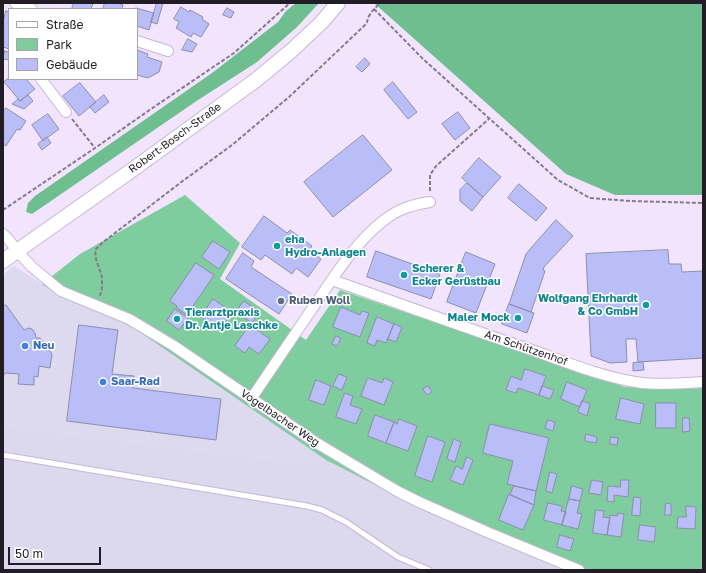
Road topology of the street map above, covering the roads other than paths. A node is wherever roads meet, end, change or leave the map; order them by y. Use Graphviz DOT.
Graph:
graph roads {
  1 [pos="15,3"];
  2 [pos="338,3"];
  3 [pos="29,8"];
  4 [pos="138,41"];
  5 [pos="168,51"];
  6 [pos="42,80"];
  7 [pos="66,112"];
  8 [pos="430,202"];
  9 [pos="3,234"];
  10 [pos="17,251"];
  11 [pos="3,261"];
  12 [pos="332,280"];
  13 [pos="703,382"];
  14 [pos="251,399"];
  15 [pos="3,455"];
  16 [pos="428,570"];
  17 [pos="579,570"];
  1 -- 3 [label="street"];
  2 -- 10 [label="main road, Robert-Bosch-Straße"];
  4 -- 5 [label="street"];
  6 -- 7 [label="street"];
  8 -- 12 [label="street"];
  9 -- 10 [label="street, Vogelbacher Weg"];
  10 -- 11 [label="main road, Robert-Bosch-Straße"];
  10 -- 14 [label="street, Vogelbacher Weg"];
  12 -- 13 [label="street, Am Schützenhof"];
  12 -- 14 [label="street"];
  14 -- 17 [label="street, Vogelbacher Weg"];
  15 -- 16 [label="lane"];
}
